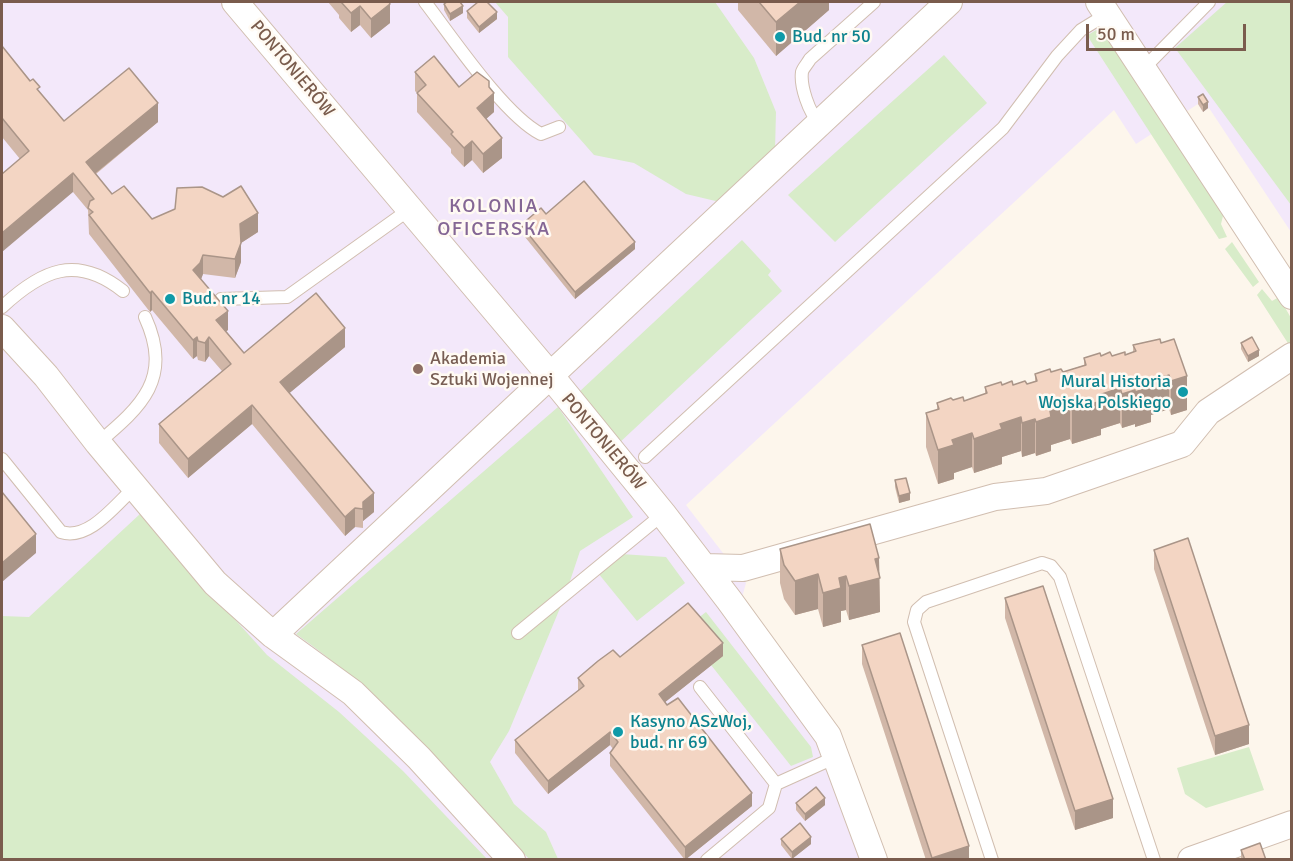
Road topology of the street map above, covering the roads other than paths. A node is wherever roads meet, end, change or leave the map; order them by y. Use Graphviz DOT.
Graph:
graph roads {
  1 [pos="236,2"];
  2 [pos="425,2"];
  3 [pos="874,2"];
  4 [pos="1209,2"];
  5 [pos="944,3"];
  6 [pos="1103,8"];
  7 [pos="1143,69"];
  8 [pos="819,123"];
  9 [pos="559,127"];
  10 [pos="410,209"];
  11 [pos="123,291"];
  12 [pos="1292,296"];
  13 [pos="221,299"];
  14 [pos="2,307"];
  15 [pos="145,317"];
  16 [pos="2,328"];
  17 [pos="1292,356"];
  18 [pos="549,374"];
  19 [pos="98,443"];
  20 [pos="645,458"];
  21 [pos="2,459"];
  22 [pos="135,487"];
  23 [pos="663,513"];
  24 [pos="704,567"];
  25 [pos="743,568"];
  26 [pos="729,600"];
  27 [pos="518,633"];
  28 [pos="273,635"];
  29 [pos="700,687"];
  30 [pos="836,757"];
  31 [pos="776,784"];
  32 [pos="1292,824"];
  33 [pos="512,860"];
  34 [pos="707,860"];
  35 [pos="874,860"];
  36 [pos="992,860"];
  37 [pos="1154,860"];
  38 [pos="1191,860"];
  1 -- 10 [label="street, PONTONIERÓW"];
  2 -- 9 [label="lane"];
  3 -- 8 [label="lane"];
  4 -- 7 [label="lane"];
  5 -- 8 [label="street"];
  6 -- 7 [label="street"];
  6 -- 20 [label="lane"];
  7 -- 12 [label="street"];
  8 -- 18 [label="street"];
  10 -- 13 [label="lane"];
  10 -- 18 [label="street, PONTONIERÓW"];
  11 -- 14 [label="lane"];
  15 -- 19 [label="lane"];
  16 -- 19 [label="street"];
  17 -- 25 [label="street"];
  18 -- 23 [label="street, PONTONIERÓW"];
  18 -- 28 [label="street"];
  19 -- 22 [label="street"];
  21 -- 22 [label="lane"];
  22 -- 28 [label="street"];
  23 -- 24 [label="street, PONTONIERÓW"];
  23 -- 27 [label="lane"];
  24 -- 25 [label="street"];
  24 -- 26 [label="street, PONTONIERÓW"];
  25 -- 26 [label="street"];
  26 -- 30 [label="street, PONTONIERÓW"];
  28 -- 33 [label="street"];
  29 -- 31 [label="lane"];
  30 -- 31 [label="lane"];
  30 -- 35 [label="street, PONTONIERÓW"];
  31 -- 34 [label="lane"];
  32 -- 38 [label="street"];
  36 -- 37 [label="lane"];
}
